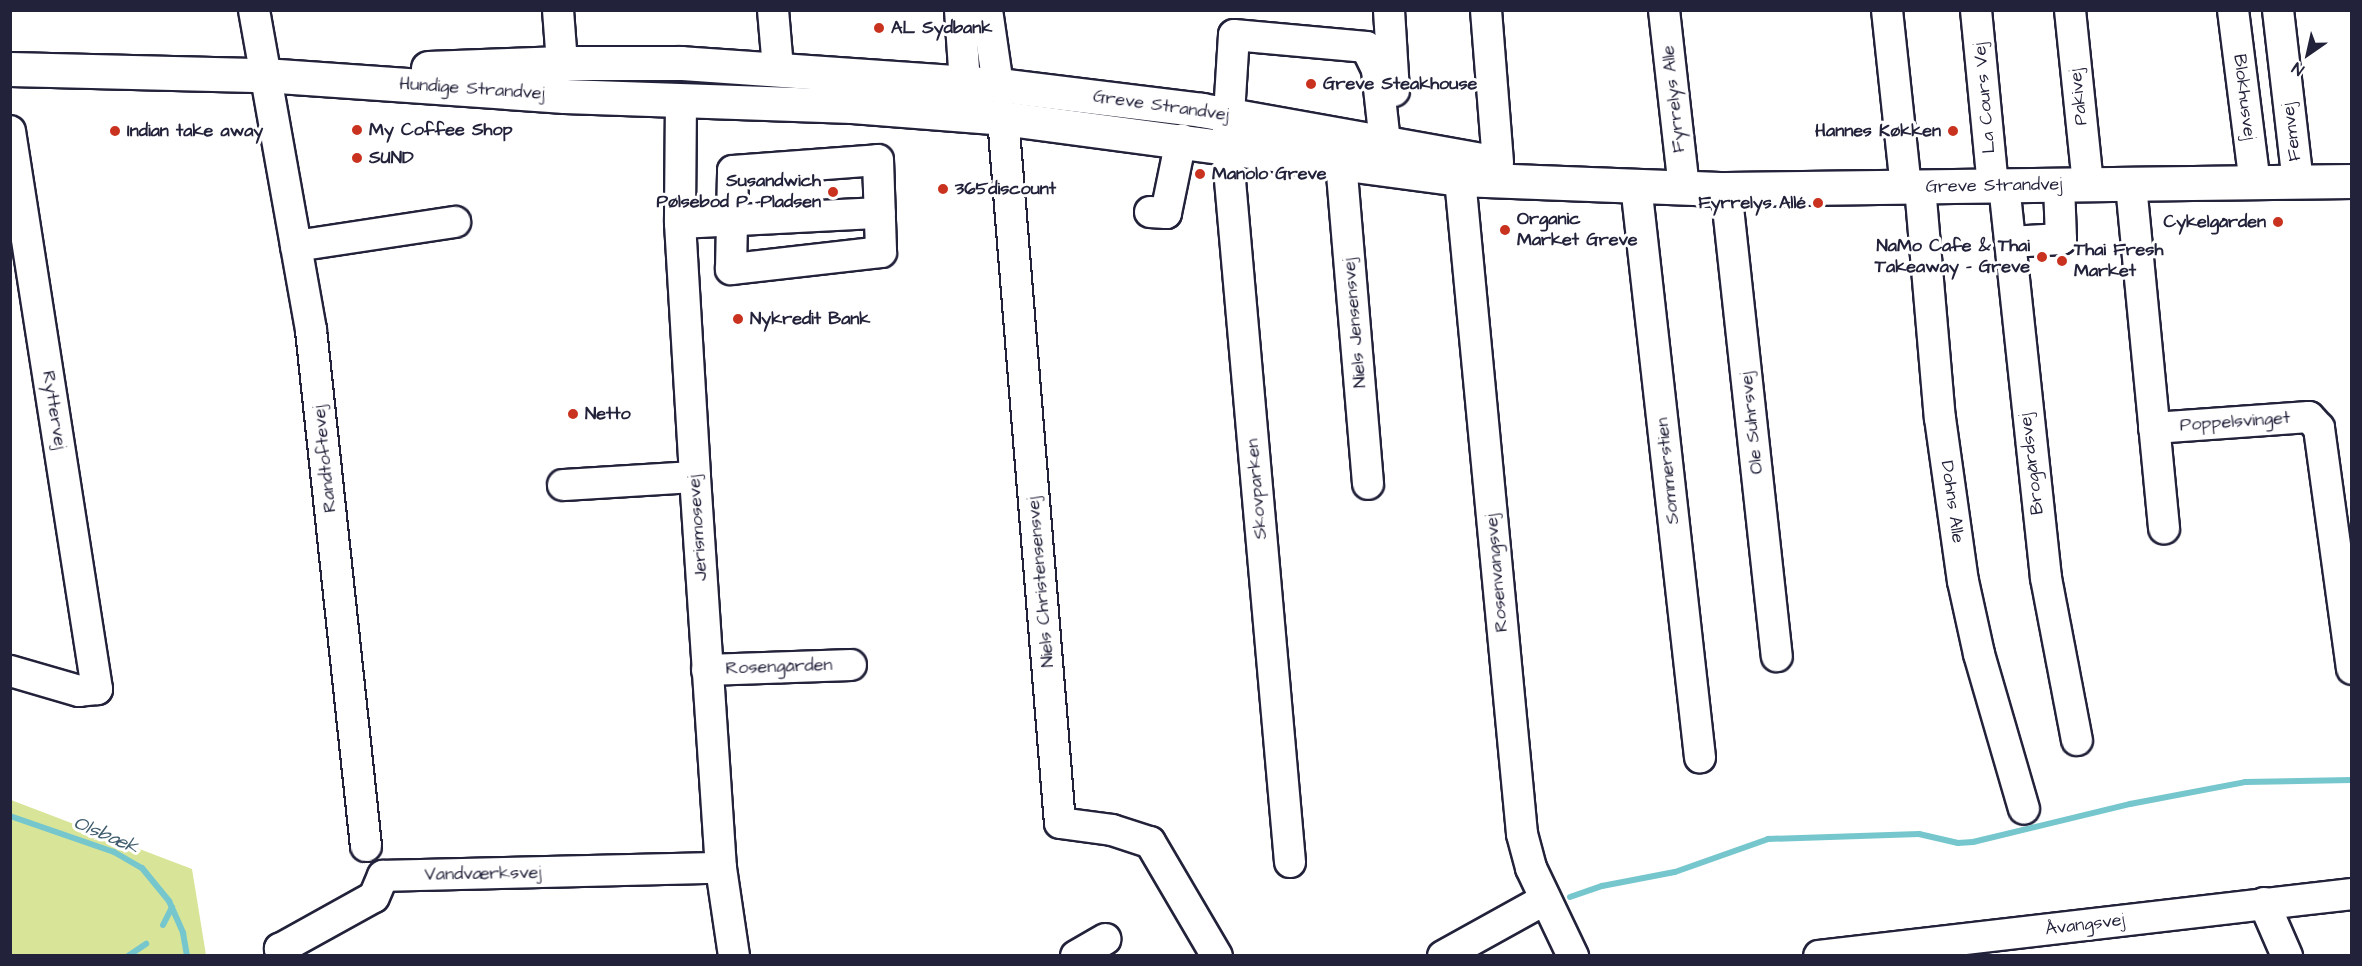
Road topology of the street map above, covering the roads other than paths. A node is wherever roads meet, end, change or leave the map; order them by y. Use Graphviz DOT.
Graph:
graph roads {
  1 [pos="254,10"];
  2 [pos="558,10"];
  3 [pos="773,10"];
  4 [pos="960,10"];
  5 [pos="987,10"];
  6 [pos="1389,10"];
  7 [pos="1486,10"];
  8 [pos="1664,10"];
  9 [pos="1887,10"];
  10 [pos="1976,10"];
  11 [pos="2070,10"];
  12 [pos="2234,10"];
  13 [pos="2278,10"];
  14 [pos="562,63"];
  15 [pos="681,63"];
  16 [pos="778,68"];
  17 [pos="10,69"];
  18 [pos="264,75"];
  19 [pos="965,82"];
  20 [pos="998,85"];
  21 [pos="681,100"];
  22 [pos="1003,118"];
  23 [pos="1228,130"];
  24 [pos="10,131"];
  25 [pos="1181,140"];
  26 [pos="1391,145"];
  27 [pos="1341,162"];
  28 [pos="1498,163"];
  29 [pos="1460,179"];
  30 [pos="2352,181"];
  31 [pos="2298,182"];
  32 [pos="2255,183"];
  33 [pos="2073,184"];
  34 [pos="1636,185"];
  35 [pos="2131,185"];
  36 [pos="1999,186"];
  37 [pos="1683,187"];
  38 [pos="1913,187"];
  39 [pos="1726,189"];
  40 [pos="1150,212"];
  41 [pos="880,213"];
  42 [pos="732,221"];
  43 [pos="455,222"];
  44 [pos="680,223"];
  45 [pos="2010,242"];
  46 [pos="296,246"];
  47 [pos="2154,428"];
  48 [pos="695,477"];
  49 [pos="1368,484"];
  50 [pos="563,485"];
  51 [pos="2164,528"];
  52 [pos="1777,656"];
  53 [pos="851,665"];
  54 [pos="2352,669"];
  55 [pos="707,670"];
  56 [pos="10,671"];
  57 [pos="2077,740"];
  58 [pos="1700,757"];
  59 [pos="2024,809"];
  60 [pos="366,846"];
  61 [pos="1290,862"];
  62 [pos="722,868"];
  63 [pos="2352,894"];
  64 [pos="1544,900"];
  65 [pos="2264,903"];
  66 [pos="1105,939"];
  67 [pos="2036,943"];
  68 [pos="284,956"];
  69 [pos="734,956"];
  70 [pos="1076,956"];
  71 [pos="1217,956"];
  72 [pos="1443,956"];
  73 [pos="1573,956"];
  74 [pos="1819,956"];
  75 [pos="2287,956"];
  1 -- 18 [label="street, Randtoftevej"];
  2 -- 14 [label="street"];
  3 -- 16 [label="street"];
  4 -- 19 [label="street"];
  5 -- 20 [label="street"];
  6 -- 26 [label="street"];
  7 -- 28 [label="street"];
  8 -- 37 [label="street, Fyrrelys Alle"];
  9 -- 38 [label="street, Dohns Alle"];
  10 -- 36 [label="street, La Cours Vej"];
  11 -- 33 [label="street, Pakivej"];
  12 -- 32 [label="street, Blokhusvej"];
  13 -- 31 [label="street, Femvej"];
  14 -- 15 [label="main road, Hundige Strandvej"];
  14 -- 18 [label="main road, Hundige Strandvej"];
  15 -- 16 [label="main road, Greve Strandvej"];
  15 -- 21 [label="main road"];
  16 -- 19 [label="main road, Greve Strandvej"];
  17 -- 18 [label="main road, Hundige Strandvej"];
  18 -- 21 [label="main road, Hundige Strandvej"];
  18 -- 46 [label="street, Randtoftevej"];
  19 -- 20 [label="main road, Greve Strandvej"];
  20 -- 23 [label="main road, Greve Strandvej"];
  21 -- 22 [label="main road, Greve Strandvej"];
  21 -- 44 [label="street, Jerismosevej"];
  22 -- 25 [label="main road, Greve Strandvej"];
  22 -- 71 [label="street, Niels Christensensvej"];
  23 -- 25 [label="main road, Greve Strandvej"];
  23 -- 26 [label="main road, Greve Strandvej"];
  23 -- 26 [label="street, Skovparken"];
  23 -- 27 [label="main road, Greve Strandvej"];
  23 -- 61 [label="street, Skovparken"];
  24 -- 56 [label="street, Ryttervej"];
  25 -- 40 [label="street"];
  26 -- 28 [label="main road, Greve Strandvej"];
  27 -- 29 [label="main road, Greve Strandvej"];
  27 -- 49 [label="street, Niels Jensensvej"];
  28 -- 34 [label="main road, Greve Strandvej"];
  29 -- 34 [label="main road, Greve Strandvej"];
  29 -- 64 [label="street, Rosenvangsvej"];
  30 -- 31 [label="main road, Greve Strandvej"];
  31 -- 32 [label="main road, Greve Strandvej"];
  32 -- 35 [label="main road, Greve Strandvej"];
  33 -- 35 [label="main road, Greve Strandvej"];
  33 -- 36 [label="main road, Greve Strandvej"];
  33 -- 45 [label="street, Pakivej"];
  34 -- 37 [label="main road, Greve Strandvej"];
  34 -- 58 [label="street, Sommerstien"];
  35 -- 47 [label="street, Poppelsvinget"];
  36 -- 38 [label="main road, Greve Strandvej"];
  36 -- 45 [label="street, Brogårdsvej"];
  37 -- 39 [label="main road, Greve Strandvej"];
  38 -- 39 [label="main road, Greve Strandvej"];
  38 -- 59 [label="street, Dohns Alle"];
  39 -- 52 [label="street, Ole Suhrsvej"];
  41 -- 42 [label="street"];
  41 -- 42 [label="street"];
  41 -- 42 [label="street"];
  42 -- 44 [label="street"];
  43 -- 46 [label="street"];
  44 -- 48 [label="street, Jerismosevej"];
  45 -- 57 [label="street, Brogårdsvej"];
  46 -- 60 [label="street, Randtoftevej"];
  47 -- 51 [label="street, Poppelsvinget"];
  47 -- 54 [label="street, Poppelsvinget"];
  48 -- 50 [label="street"];
  48 -- 55 [label="street, Jerismosevej"];
  53 -- 55 [label="street, Rosengården"];
  55 -- 62 [label="street, Jerismosevej"];
  62 -- 68 [label="street, Vandværksvej"];
  62 -- 69 [label="street, Jerismosevej"];
  63 -- 65 [label="street, Åvangsvej"];
  64 -- 72 [label="street"];
  64 -- 73 [label="street, Rosenvangsvej"];
  65 -- 67 [label="street, Åvangsvej"];
  65 -- 75 [label="street"];
  66 -- 70 [label="street"];
  67 -- 74 [label="street, Åvangsvej"];
}
